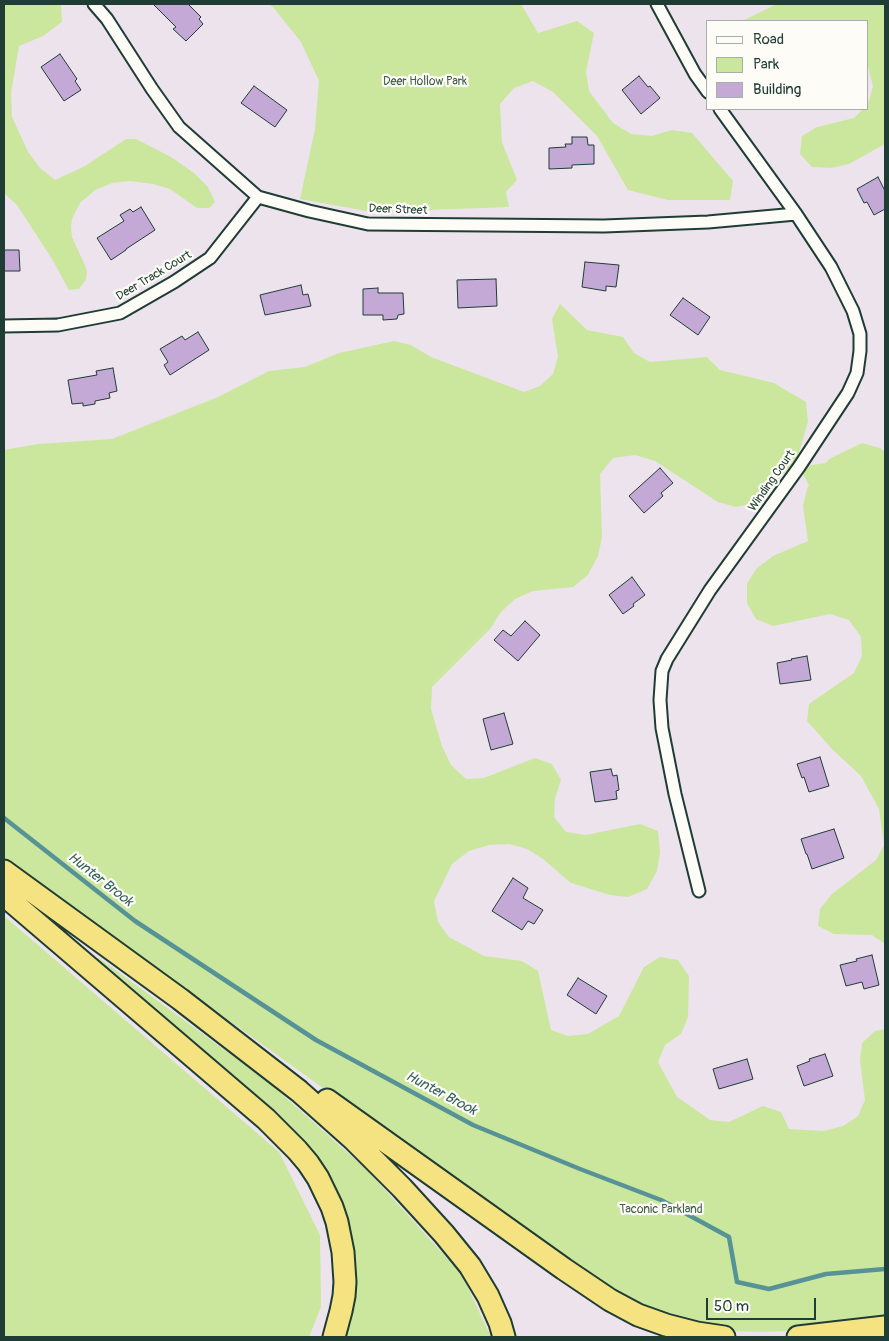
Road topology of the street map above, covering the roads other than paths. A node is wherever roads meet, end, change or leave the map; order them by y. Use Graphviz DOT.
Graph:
graph roads {
  1 [pos="94,4"];
  2 [pos="657,4"];
  3 [pos="706,89"];
  4 [pos="721,110"];
  5 [pos="258,197"];
  6 [pos="796,214"];
  7 [pos="4,326"];
  8 [pos="4,871"];
  9 [pos="699,891"];
  10 [pos="4,895"];
  11 [pos="180,1000"];
  12 [pos="885,1327"];
  13 [pos="334,1337"];
  14 [pos="504,1337"];
  15 [pos="724,1337"];
  16 [pos="798,1337"];
  1 -- 5 [label="street, Deer Street"];
  2 -- 3 [label="street"];
  4 -- 6 [label="street, Winding Court"];
  5 -- 6 [label="street, Deer Street"];
  5 -- 7 [label="street, Deer Track Court"];
  6 -- 9 [label="street, Winding Court"];
  8 -- 11 [label="highway"];
  10 -- 13 [label="highway"];
  11 -- 14 [label="highway"];
  11 -- 15 [label="highway"];
  12 -- 16 [label="highway"];
}
